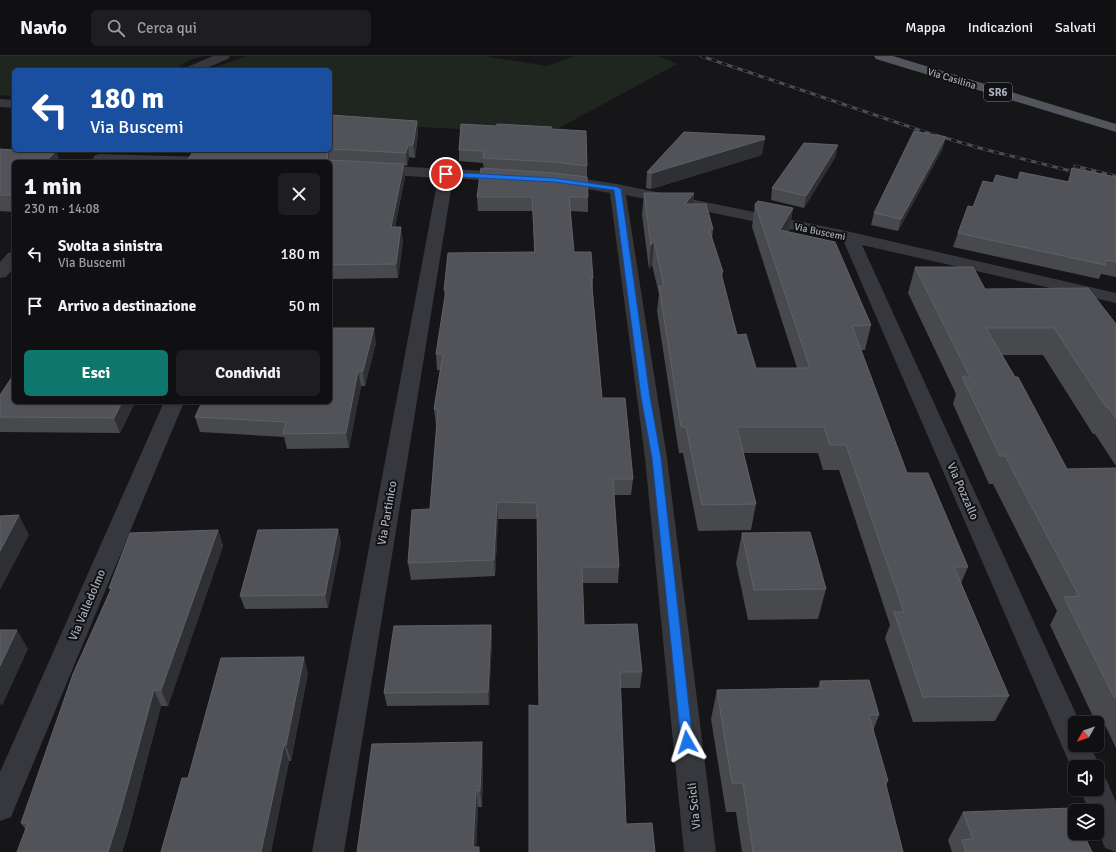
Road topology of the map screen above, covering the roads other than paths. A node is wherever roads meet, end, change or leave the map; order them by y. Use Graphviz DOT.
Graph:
graph roads {
  1 [pos="224,56"];
  2 [pos="880,56"];
  3 [pos="196,68"];
  4 [pos="0,104"];
  5 [pos="12,104"];
  6 [pos="1116,128"];
  7 [pos="101,157"];
  8 [pos="181,160"];
  9 [pos="332,167"];
  10 [pos="446,174"];
  11 [pos="523,178"];
  12 [pos="546,180"];
  13 [pos="617,189"];
  14 [pos="850,237"];
  15 [pos="12,259"];
  16 [pos="0,273"];
  17 [pos="1115,298"];
  18 [pos="173,404"];
  19 [pos="1068,729"];
  20 [pos="1098,796"];
  21 [pos="0,807"];
  22 [pos="1116,837"];
  23 [pos="328,852"];
  24 [pos="700,852"];
  1 -- 3 [label="street"];
  2 -- 6 [label="main road, Via Casilina / SR6"];
  4 -- 5 [label="street"];
  7 -- 8 [label="street"];
  9 -- 10 [label="street"];
  10 -- 11 [label="street"];
  10 -- 23 [label="street, Via Partinico"];
  12 -- 13 [label="street, Via Buscemi"];
  13 -- 14 [label="street, Via Buscemi"];
  13 -- 24 [label="street, Via Scicli"];
  14 -- 17 [label="street, Via Buscemi"];
  14 -- 19 [label="street, Via Pozzallo"];
  15 -- 16 [label="street"];
  18 -- 21 [label="street, Via Valledolmo"];
  20 -- 22 [label="street"];
}
